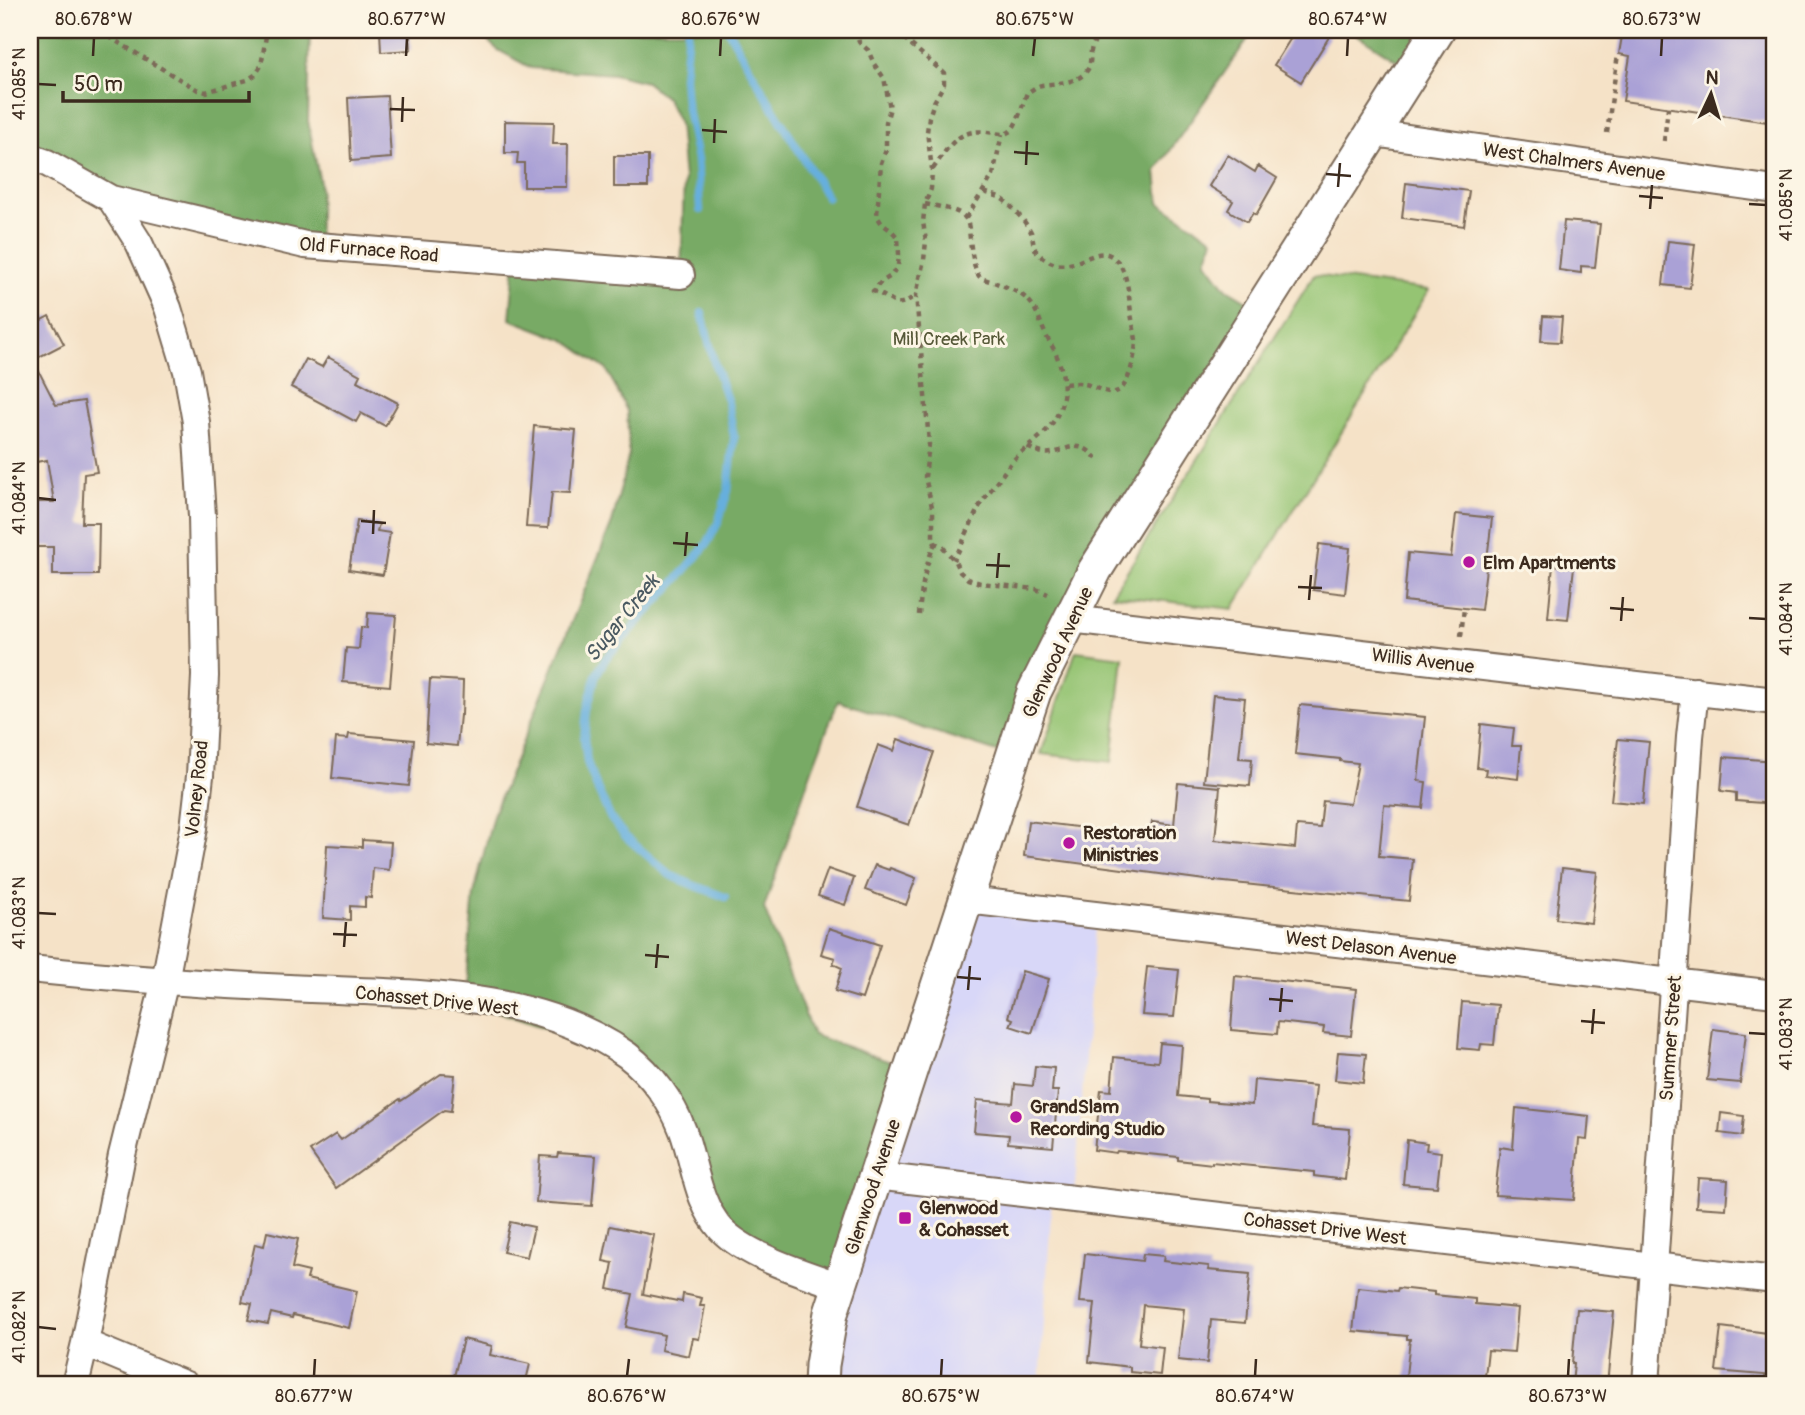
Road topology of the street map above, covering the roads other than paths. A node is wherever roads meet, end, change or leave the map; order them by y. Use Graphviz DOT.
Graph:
graph roads {
  1 [pos="1438,30"];
  2 [pos="1373,132"];
  3 [pos="30,157"];
  4 [pos="1775,190"];
  5 [pos="111,199"];
  6 [pos="681,275"];
  7 [pos="1070,619"];
  8 [pos="1695,691"];
  9 [pos="1775,701"];
  10 [pos="967,900"];
  11 [pos="30,969"];
  12 [pos="165,981"];
  13 [pos="1674,982"];
  14 [pos="1775,994"];
  15 [pos="875,1176"];
  16 [pos="1654,1266"];
  17 [pos="1775,1280"];
  18 [pos="840,1286"];
  19 [pos="85,1343"];
  20 [pos="75,1385"];
  21 [pos="186,1385"];
  22 [pos="821,1385"];
  23 [pos="1646,1385"];
  1 -- 2 [label="main road, Glenwood Avenue"];
  2 -- 4 [label="street, West Chalmers Avenue"];
  2 -- 7 [label="main road, Glenwood Avenue"];
  3 -- 5 [label="street, Old Furnace Road"];
  5 -- 6 [label="street, Old Furnace Road"];
  5 -- 12 [label="street, Volney Road"];
  7 -- 8 [label="street, Willis Avenue"];
  7 -- 10 [label="main road, Glenwood Avenue"];
  8 -- 9 [label="street, Willis Avenue"];
  8 -- 13 [label="street, Summer Street"];
  10 -- 13 [label="street, West Delason Avenue"];
  10 -- 15 [label="main road, Glenwood Avenue"];
  11 -- 12 [label="street, Cohasset Drive West"];
  12 -- 18 [label="street, Cohasset Drive West"];
  12 -- 19 [label="street, Volney Road"];
  13 -- 14 [label="street, West Delason Avenue"];
  13 -- 16 [label="street, Summer Street"];
  15 -- 16 [label="street, Cohasset Drive West"];
  15 -- 18 [label="main road, Glenwood Avenue"];
  16 -- 17 [label="street, Cohasset Drive West"];
  16 -- 23 [label="street, Summer Street"];
  18 -- 22 [label="main road, Glenwood Avenue"];
  19 -- 20 [label="street, Volney Road"];
  19 -- 21 [label="street"];
}
